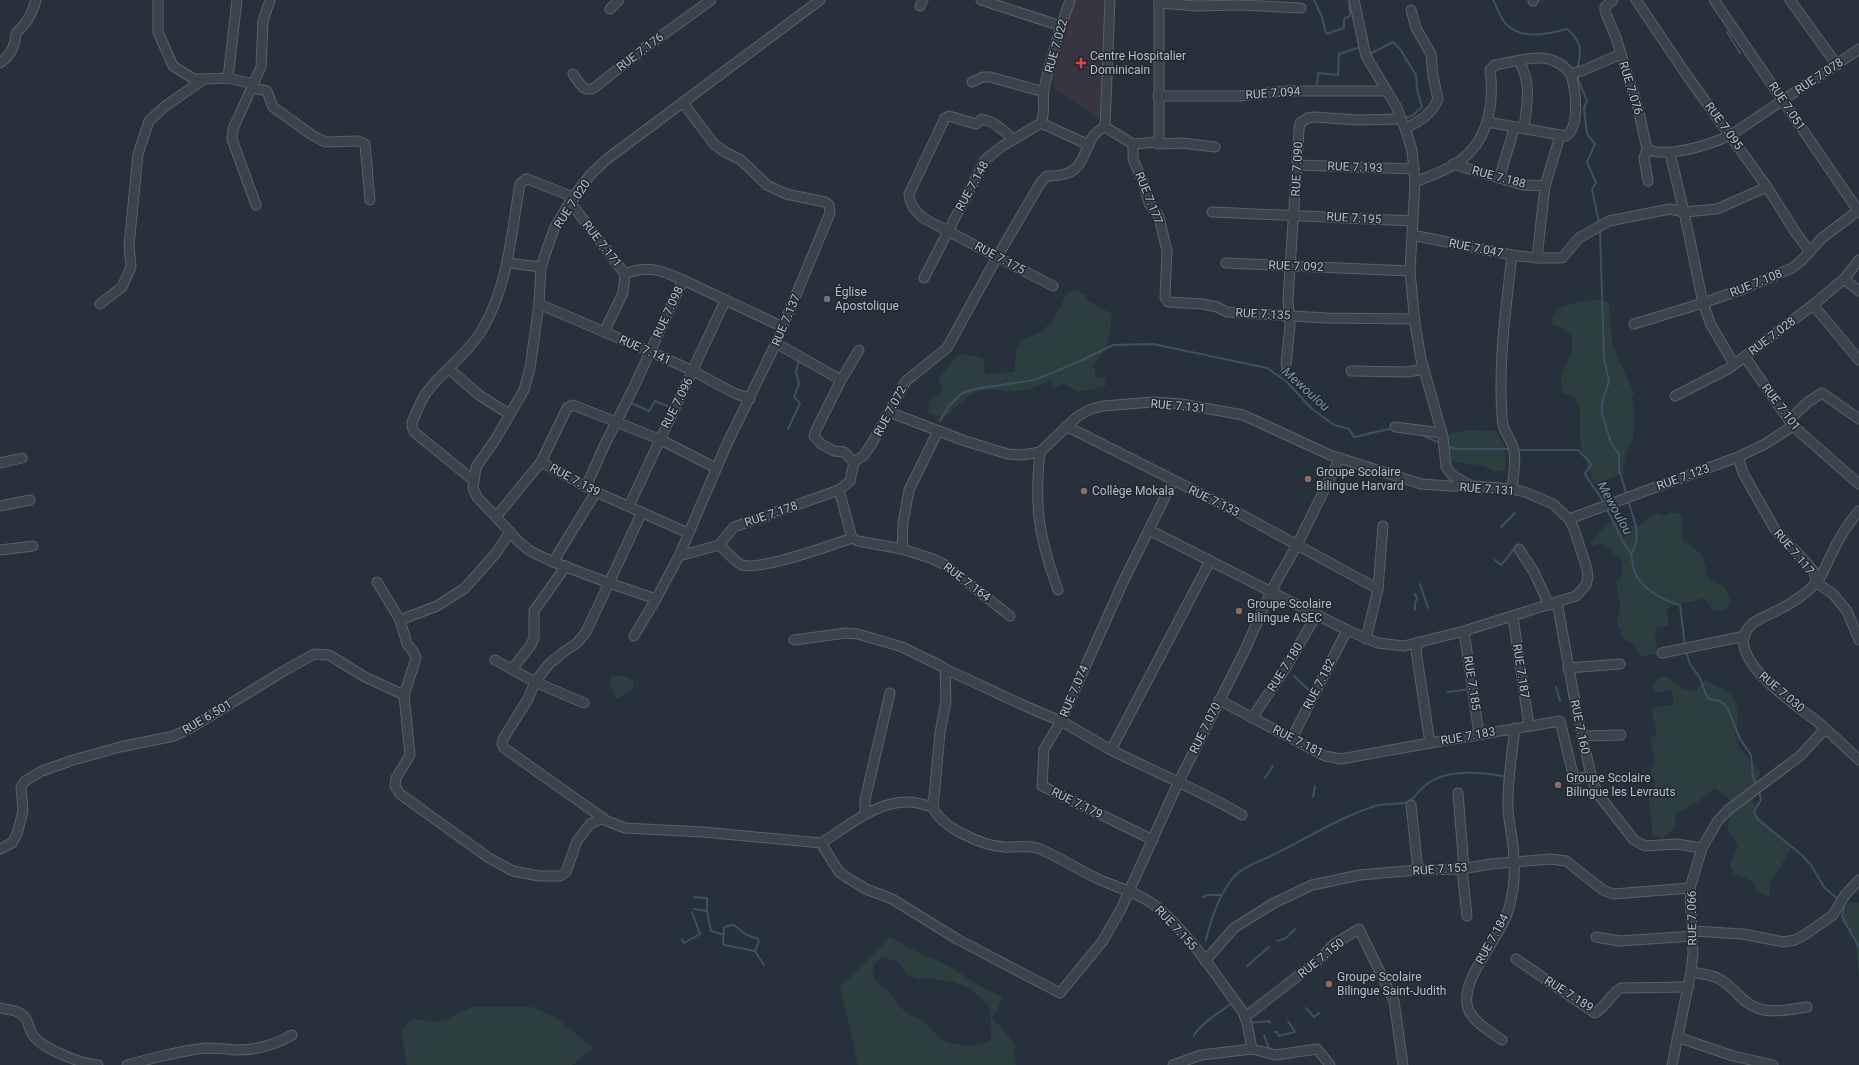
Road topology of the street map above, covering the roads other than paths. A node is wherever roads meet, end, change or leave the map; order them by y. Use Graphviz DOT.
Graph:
graph roads {
  1 [pos="36,0"];
  2 [pos="158,0"];
  3 [pos="237,0"];
  4 [pos="270,0"];
  5 [pos="619,0"];
  6 [pos="711,0"];
  7 [pos="820,0"];
  8 [pos="981,0"];
  9 [pos="1070,0"];
  10 [pos="1110,0"];
  11 [pos="1354,0"];
  12 [pos="1613,0"];
  13 [pos="1636,0"];
  14 [pos="1714,0"];
  15 [pos="1790,0"];
  16 [pos="1159,2"];
  17 [pos="1301,8"];
  18 [pos="610,9"];
  19 [pos="1410,10"];
  20 [pos="1061,26"];
  21 [pos="1859,49"];
  22 [pos="1620,54"];
  23 [pos="1519,60"];
  24 [pos="0,63"];
  25 [pos="1837,65"];
  26 [pos="573,74"];
  27 [pos="1571,74"];
  28 [pos="228,78"];
  29 [pos="204,79"];
  30 [pos="972,82"];
  31 [pos="252,86"];
  32 [pos="1387,91"];
  33 [pos="1044,92"];
  34 [pos="1158,96"];
  35 [pos="1783,101"];
  36 [pos="683,103"];
  37 [pos="1401,119"];
  38 [pos="1487,122"];
  39 [pos="1041,123"];
  40 [pos="1106,126"];
  41 [pos="1405,128"];
  42 [pos="1524,128"];
  43 [pos="1731,135"];
  44 [pos="1560,136"];
  45 [pos="1013,139"];
  46 [pos="1133,144"];
  47 [pos="1157,144"];
  48 [pos="1089,145"];
  49 [pos="1215,147"];
  50 [pos="1647,149"];
  51 [pos="1670,153"];
  52 [pos="1453,164"];
  53 [pos="1297,165"];
  54 [pos="1414,169"];
  55 [pos="1500,178"];
  56 [pos="1648,181"];
  57 [pos="1415,182"];
  58 [pos="1545,186"];
  59 [pos="1767,187"];
  60 [pos="370,200"];
  61 [pos="572,200"];
  62 [pos="256,205"];
  63 [pos="1859,211"];
  64 [pos="1212,212"];
  65 [pos="1684,212"];
  66 [pos="1294,216"];
  67 [pos="1413,221"];
  68 [pos="948,230"];
  69 [pos="1412,235"];
  70 [pos="1810,252"];
  71 [pos="1512,255"];
  72 [pos="997,257"];
  73 [pos="1537,258"];
  74 [pos="1859,260"];
  75 [pos="508,263"];
  76 [pos="1226,264"];
  77 [pos="1290,266"];
  78 [pos="541,267"];
  79 [pos="1410,271"];
  80 [pos="625,274"];
  81 [pos="924,278"];
  82 [pos="1844,279"];
  83 [pos="682,280"];
  84 [pos="1053,286"];
  85 [pos="1859,291"];
  86 [pos="1166,300"];
  87 [pos="725,301"];
  88 [pos="1703,303"];
  89 [pos="100,304"];
  90 [pos="539,304"];
  91 [pos="1813,305"];
  92 [pos="1289,316"];
  93 [pos="1415,319"];
  94 [pos="1634,324"];
  95 [pos="783,327"];
  96 [pos="604,332"];
  97 [pos="776,343"];
  98 [pos="859,350"];
  99 [pos="649,352"];
  100 [pos="1745,357"];
  101 [pos="1859,360"];
  102 [pos="1286,364"];
  103 [pos="1734,364"];
  104 [pos="449,369"];
  105 [pos="1424,369"];
  106 [pos="693,371"];
  107 [pos="1351,371"];
  108 [pos="841,380"];
  109 [pos="1675,396"];
  110 [pos="750,399"];
  111 [pos="889,412"];
  112 [pos="509,414"];
  113 [pos="1859,419"];
  114 [pos="617,421"];
  115 [pos="1791,423"];
  116 [pos="1066,426"];
  117 [pos="1395,427"];
  118 [pos="938,431"];
  119 [pos="1442,433"];
  120 [pos="659,439"];
  121 [pos="1040,452"];
  122 [pos="1738,457"];
  123 [pos="22,458"];
  124 [pos="1340,458"];
  125 [pos="541,462"];
  126 [pos="854,462"];
  127 [pos="0,463"];
  128 [pos="716,468"];
  129 [pos="473,480"];
  130 [pos="1173,482"];
  131 [pos="1859,484"];
  132 [pos="1473,486"];
  133 [pos="586,487"];
  134 [pos="1512,489"];
  135 [pos="839,490"];
  136 [pos="596,492"];
  137 [pos="30,500"];
  138 [pos="0,506"];
  139 [pos="629,506"];
  140 [pos="1859,511"];
  141 [pos="642,512"];
  142 [pos="496,517"];
  143 [pos="1569,519"];
  144 [pos="1383,526"];
  145 [pos="1149,530"];
  146 [pos="510,532"];
  147 [pos="688,533"];
  148 [pos="852,538"];
  149 [pos="719,545"];
  150 [pos="1297,545"];
  151 [pos="33,546"];
  152 [pos="902,549"];
  153 [pos="1519,549"];
  154 [pos="0,550"];
  155 [pos="679,556"];
  156 [pos="1210,561"];
  157 [pos="553,562"];
  158 [pos="566,566"];
  159 [pos="377,582"];
  160 [pos="1817,582"];
  161 [pos="609,583"];
  162 [pos="1378,589"];
  163 [pos="1058,590"];
  164 [pos="1271,591"];
  165 [pos="656,599"];
  166 [pos="1553,604"];
  167 [pos="1317,614"];
  168 [pos="1010,616"];
  169 [pos="1513,617"];
  170 [pos="400,620"];
  171 [pos="1347,630"];
  172 [pos="1464,631"];
  173 [pos="634,636"];
  174 [pos="1745,636"];
  175 [pos="1366,639"];
  176 [pos="794,640"];
  177 [pos="1859,640"];
  178 [pos="1418,642"];
  179 [pos="1662,653"];
  180 [pos="495,660"];
  181 [pos="1620,664"];
  182 [pos="1568,668"];
  183 [pos="946,669"];
  184 [pos="512,670"];
  185 [pos="535,682"];
  186 [pos="890,693"];
  187 [pos="404,695"];
  188 [pos="1219,700"];
  189 [pos="584,703"];
  190 [pos="1252,718"];
  191 [pos="1061,721"];
  192 [pos="1529,726"];
  193 [pos="1515,728"];
  194 [pos="1825,729"];
  195 [pos="1479,734"];
  196 [pos="1621,735"];
  197 [pos="1582,736"];
  198 [pos="1292,738"];
  199 [pos="1430,742"];
  200 [pos="1111,750"];
  201 [pos="1859,760"];
  202 [pos="1591,776"];
  203 [pos="1178,783"];
  204 [pos="1458,793"];
  205 [pos="1411,805"];
  206 [pos="933,807"];
  207 [pos="866,814"];
  208 [pos="1242,815"];
  209 [pos="603,818"];
  210 [pos="1153,840"];
  211 [pos="821,843"];
  212 [pos="1702,848"];
  213 [pos="0,849"];
  214 [pos="1514,861"];
  215 [pos="1463,869"];
  216 [pos="1418,870"];
  217 [pos="1859,880"];
  218 [pos="1690,888"];
  219 [pos="1130,892"];
  220 [pos="1467,916"];
  221 [pos="1693,933"];
  222 [pos="1596,937"];
  223 [pos="1516,959"];
  224 [pos="1206,961"];
  225 [pos="1691,972"];
  226 [pos="1689,987"];
  227 [pos="0,1008"];
  228 [pos="1807,1008"];
  229 [pos="1245,1017"];
  230 [pos="292,1035"];
  231 [pos="1677,1037"];
  232 [pos="1502,1040"];
  233 [pos="1252,1049"];
  234 [pos="68,1056"];
  235 [pos="132,1064"];
  236 [pos="73,1065"];
  237 [pos="98,1065"];
  238 [pos="1172,1065"];
  239 [pos="1330,1065"];
  240 [pos="1403,1065"];
  241 [pos="1672,1065"];
  242 [pos="1770,1065"];
  1 -- 24 [label="street"];
  2 -- 29 [label="street"];
  3 -- 28 [label="street"];
  4 -- 31 [label="street"];
  5 -- 18 [label="street"];
  6 -- 26 [label="street, RUE 7.176"];
  7 -- 36 [label="street, RUE 7.020"];
  8 -- 20 [label="street"];
  9 -- 20 [label="street, RUE 7.022"];
  10 -- 40 [label="street"];
  11 -- 32 [label="street"];
  12 -- 22 [label="street, RUE 7.076"];
  13 -- 43 [label="street, RUE 7.095"];
  14 -- 35 [label="street, RUE 7.051"];
  15 -- 25 [label="street"];
  16 -- 17 [label="street"];
  16 -- 34 [label="street"];
  19 -- 41 [label="street"];
  20 -- 33 [label="street, RUE 7.022"];
  21 -- 25 [label="street, RUE 7.078"];
  22 -- 27 [label="street"];
  22 -- 50 [label="street, RUE 7.076"];
  23 -- 27 [label="street"];
  23 -- 38 [label="street"];
  23 -- 42 [label="street"];
  25 -- 35 [label="street, RUE 7.078"];
  27 -- 44 [label="street"];
  28 -- 29 [label="street"];
  28 -- 31 [label="street"];
  29 -- 89 [label="street"];
  30 -- 33 [label="street"];
  31 -- 60 [label="street"];
  31 -- 62 [label="street"];
  32 -- 34 [label="street, RUE 7.094"];
  32 -- 37 [label="street"];
  33 -- 39 [label="street"];
  34 -- 47 [label="street"];
  35 -- 43 [label="street, RUE 7.078"];
  35 -- 63 [label="street, RUE 7.051"];
  36 -- 61 [label="street, RUE 7.020"];
  36 -- 95 [label="street, RUE 7.137"];
  37 -- 41 [label="street"];
  37 -- 53 [label="street, RUE 7.090"];
  38 -- 42 [label="street"];
  38 -- 52 [label="street"];
  39 -- 45 [label="street, RUE 7.148"];
  39 -- 48 [label="street"];
  40 -- 46 [label="street"];
  40 -- 48 [label="street, RUE 7.072"];
  41 -- 54 [label="street"];
  42 -- 44 [label="street"];
  42 -- 55 [label="street"];
  43 -- 51 [label="street, RUE 7.078"];
  43 -- 59 [label="street, RUE 7.095"];
  44 -- 58 [label="street"];
  45 -- 68 [label="street, RUE 7.148"];
  45 -- 68 [label="street, RUE 7.175"];
  46 -- 47 [label="street"];
  46 -- 86 [label="street, RUE 7.177"];
  47 -- 49 [label="street"];
  48 -- 72 [label="street, RUE 7.072"];
  50 -- 51 [label="street, RUE 7.078"];
  50 -- 56 [label="street, RUE 7.076"];
  51 -- 65 [label="street"];
  52 -- 55 [label="street, RUE 7.188"];
  52 -- 57 [label="street"];
  53 -- 54 [label="street, RUE 7.193"];
  53 -- 66 [label="street, RUE 7.090"];
  54 -- 57 [label="street"];
  55 -- 58 [label="street, RUE 7.188"];
  57 -- 67 [label="street"];
  58 -- 73 [label="street"];
  59 -- 65 [label="street, RUE 7.047"];
  59 -- 70 [label="street, RUE 7.095"];
  61 -- 75 [label="street"];
  61 -- 78 [label="street, RUE 7.020"];
  61 -- 80 [label="street, RUE 7.171"];
  63 -- 70 [label="street, RUE 7.108"];
  64 -- 66 [label="street, RUE 7.195"];
  65 -- 73 [label="street, RUE 7.047"];
  65 -- 88 [label="street"];
  66 -- 67 [label="street, RUE 7.195"];
  66 -- 77 [label="street, RUE 7.090"];
  67 -- 69 [label="street"];
  68 -- 72 [label="street, RUE 7.175"];
  68 -- 81 [label="street, RUE 7.148"];
  69 -- 71 [label="street, RUE 7.047"];
  69 -- 79 [label="street"];
  70 -- 88 [label="street, RUE 7.108"];
  71 -- 73 [label="street, RUE 7.047"];
  71 -- 134 [label="street"];
  72 -- 84 [label="street, RUE 7.175"];
  72 -- 111 [label="street, RUE 7.072"];
  74 -- 82 [label="street, RUE 7.028"];
  75 -- 78 [label="street"];
  75 -- 104 [label="street"];
  76 -- 77 [label="street, RUE 7.092"];
  77 -- 79 [label="street, RUE 7.092"];
  77 -- 92 [label="street, RUE 7.090"];
  78 -- 90 [label="street, RUE 7.020"];
  79 -- 93 [label="street"];
  80 -- 83 [label="street"];
  80 -- 96 [label="street, RUE 7.171"];
  82 -- 85 [label="street"];
  82 -- 91 [label="street, RUE 7.028"];
  83 -- 87 [label="street, RUE 7.098"];
  83 -- 99 [label="street, RUE 7.098"];
  86 -- 92 [label="street, RUE 7.135"];
  87 -- 95 [label="street, RUE 7.098"];
  87 -- 106 [label="street, RUE 7.096"];
  88 -- 94 [label="street, RUE 7.108"];
  88 -- 103 [label="street"];
  90 -- 96 [label="street, RUE 7.141"];
  90 -- 112 [label="street, RUE 7.020"];
  91 -- 100 [label="street, RUE 7.028"];
  91 -- 101 [label="street"];
  92 -- 93 [label="street, RUE 7.135"];
  92 -- 102 [label="street, RUE 7.090"];
  93 -- 105 [label="street"];
  95 -- 97 [label="street, RUE 7.137"];
  96 -- 99 [label="street, RUE 7.141"];
  97 -- 108 [label="street"];
  97 -- 110 [label="street, RUE 7.137"];
  98 -- 108 [label="street"];
  99 -- 106 [label="street, RUE 7.141"];
  99 -- 114 [label="street, RUE 7.098"];
  100 -- 103 [label="street, RUE 7.028"];
  100 -- 115 [label="street, RUE 7.101"];
  103 -- 109 [label="street, RUE 7.028"];
  104 -- 112 [label="street"];
  104 -- 129 [label="street"];
  105 -- 107 [label="street"];
  105 -- 119 [label="street"];
  106 -- 110 [label="street, RUE 7.141"];
  106 -- 120 [label="street, RUE 7.096"];
  108 -- 126 [label="street"];
  110 -- 128 [label="street, RUE 7.137"];
  111 -- 118 [label="street"];
  111 -- 126 [label="street, RUE 7.072"];
  112 -- 129 [label="street, RUE 7.020"];
  113 -- 115 [label="street, RUE 7.123"];
  114 -- 120 [label="street, RUE 7.139"];
  114 -- 125 [label="street, RUE 7.139"];
  114 -- 133 [label="street, RUE 7.098"];
  115 -- 122 [label="street, RUE 7.123"];
  115 -- 131 [label="street, RUE 7.101"];
  116 -- 121 [label="street, RUE 7.131"];
  116 -- 124 [label="street, RUE 7.131"];
  116 -- 130 [label="street, RUE 7.133"];
  117 -- 119 [label="street"];
  118 -- 121 [label="street"];
  118 -- 152 [label="street"];
  119 -- 132 [label="street"];
  120 -- 128 [label="street, RUE 7.139"];
  120 -- 139 [label="street, RUE 7.096"];
  121 -- 163 [label="street"];
  122 -- 143 [label="street, RUE 7.123"];
  122 -- 160 [label="street, RUE 7.117"];
  123 -- 127 [label="street"];
  124 -- 132 [label="street, RUE 7.131"];
  124 -- 150 [label="street, RUE 7.070"];
  125 -- 133 [label="street, RUE 7.139"];
  125 -- 142 [label="street"];
  126 -- 135 [label="street"];
  128 -- 147 [label="street, RUE 7.137"];
  129 -- 142 [label="street"];
  130 -- 145 [label="street, RUE 7.074"];
  130 -- 150 [label="street, RUE 7.133"];
  132 -- 134 [label="street, RUE 7.131"];
  133 -- 136 [label="street, RUE 7.139"];
  134 -- 143 [label="street, RUE 7.131"];
  135 -- 148 [label="street"];
  135 -- 149 [label="street, RUE 7.178"];
  136 -- 139 [label="street, RUE 7.139"];
  136 -- 157 [label="street"];
  137 -- 138 [label="street"];
  139 -- 141 [label="street, RUE 7.139"];
  140 -- 160 [label="street"];
  141 -- 147 [label="street, RUE 7.139"];
  141 -- 161 [label="street"];
  142 -- 146 [label="street"];
  143 -- 166 [label="street, RUE 7.131"];
  144 -- 162 [label="street"];
  145 -- 156 [label="street, RUE 7.131"];
  145 -- 191 [label="street, RUE 7.074"];
  146 -- 157 [label="street"];
  146 -- 170 [label="street"];
  147 -- 155 [label="street, RUE 7.137"];
  148 -- 149 [label="street"];
  148 -- 152 [label="street, RUE 7.164"];
  149 -- 155 [label="street"];
  150 -- 162 [label="street, RUE 7.133"];
  150 -- 164 [label="street, RUE 7.070"];
  151 -- 154 [label="street"];
  152 -- 168 [label="street, RUE 7.164"];
  153 -- 166 [label="street, RUE 7.160"];
  155 -- 165 [label="street, RUE 7.137"];
  156 -- 164 [label="street, RUE 7.131"];
  156 -- 200 [label="street"];
  157 -- 158 [label="street"];
  158 -- 161 [label="street"];
  158 -- 184 [label="street"];
  159 -- 170 [label="street"];
  160 -- 174 [label="street"];
  160 -- 177 [label="street, RUE 7.117"];
  161 -- 165 [label="street"];
  161 -- 185 [label="street"];
  162 -- 175 [label="street"];
  164 -- 167 [label="street, RUE 7.131"];
  164 -- 188 [label="street, RUE 7.070"];
  165 -- 173 [label="street, RUE 7.137"];
  166 -- 169 [label="street, RUE 7.131"];
  166 -- 182 [label="street, RUE 7.160"];
  167 -- 171 [label="street, RUE 7.131"];
  167 -- 190 [label="street, RUE 7.180"];
  169 -- 172 [label="street, RUE 7.131"];
  169 -- 192 [label="street, RUE 7.187"];
  170 -- 187 [label="street"];
  171 -- 175 [label="street, RUE 7.131"];
  171 -- 198 [label="street, RUE 7.182"];
  172 -- 178 [label="street, RUE 7.131"];
  172 -- 195 [label="street, RUE 7.185"];
  174 -- 179 [label="street"];
  174 -- 194 [label="street, RUE 7.030"];
  175 -- 178 [label="street, RUE 7.131"];
  176 -- 183 [label="street"];
  178 -- 199 [label="street, RUE 7.183"];
  180 -- 184 [label="street"];
  181 -- 182 [label="street"];
  182 -- 197 [label="street, RUE 7.160"];
  183 -- 191 [label="street"];
  183 -- 206 [label="street"];
  184 -- 185 [label="street"];
  185 -- 189 [label="street"];
  185 -- 209 [label="street"];
  186 -- 207 [label="street"];
  187 -- 209 [label="street"];
  187 -- 213 [label="street, RUE 6.501"];
  188 -- 190 [label="street, RUE 7.181"];
  188 -- 203 [label="street, RUE 7.070"];
  190 -- 198 [label="street, RUE 7.181"];
  191 -- 200 [label="street, RUE 7.074"];
  191 -- 210 [label="street, RUE 7.179"];
  192 -- 193 [label="street, RUE 7.183"];
  192 -- 202 [label="street, RUE 7.183"];
  193 -- 195 [label="street, RUE 7.183"];
  193 -- 214 [label="street, RUE 7.184"];
  194 -- 201 [label="street, RUE 7.030"];
  194 -- 212 [label="street, RUE 7.066"];
  195 -- 199 [label="street, RUE 7.183"];
  196 -- 197 [label="street"];
  197 -- 202 [label="street, RUE 7.160"];
  198 -- 199 [label="street, RUE 7.181"];
  200 -- 203 [label="street, RUE 7.074"];
  202 -- 212 [label="street, RUE 7.160"];
  203 -- 208 [label="street, RUE 7.074"];
  203 -- 210 [label="street, RUE 7.070"];
  204 -- 215 [label="street"];
  205 -- 216 [label="street"];
  206 -- 207 [label="street"];
  206 -- 219 [label="street, RUE 7.155"];
  207 -- 211 [label="street"];
  209 -- 211 [label="street"];
  210 -- 219 [label="street, RUE 7.070"];
  211 -- 219 [label="street, RUE 7.070"];
  212 -- 218 [label="street, RUE 7.066"];
  214 -- 215 [label="street, RUE 7.153"];
  214 -- 218 [label="street, RUE 7.153"];
  214 -- 232 [label="street, RUE 7.184"];
  215 -- 216 [label="street, RUE 7.153"];
  215 -- 220 [label="street"];
  216 -- 224 [label="street, RUE 7.153"];
  217 -- 221 [label="street"];
  218 -- 221 [label="street, RUE 7.066"];
  219 -- 224 [label="street, RUE 7.155"];
  221 -- 222 [label="street"];
  221 -- 225 [label="street, RUE 7.066"];
  223 -- 226 [label="street, RUE 7.189"];
  224 -- 229 [label="street, RUE 7.155"];
  225 -- 226 [label="street, RUE 7.066"];
  225 -- 228 [label="street"];
  226 -- 231 [label="street, RUE 7.066"];
  227 -- 234 [label="street"];
  229 -- 233 [label="street, RUE 7.155"];
  229 -- 240 [label="street, RUE 7.150"];
  230 -- 235 [label="street"];
  231 -- 241 [label="street, RUE 7.066"];
  231 -- 242 [label="street"];
  233 -- 238 [label="street"];
  233 -- 239 [label="street"];
  234 -- 236 [label="street"];
  234 -- 237 [label="street"];
}
